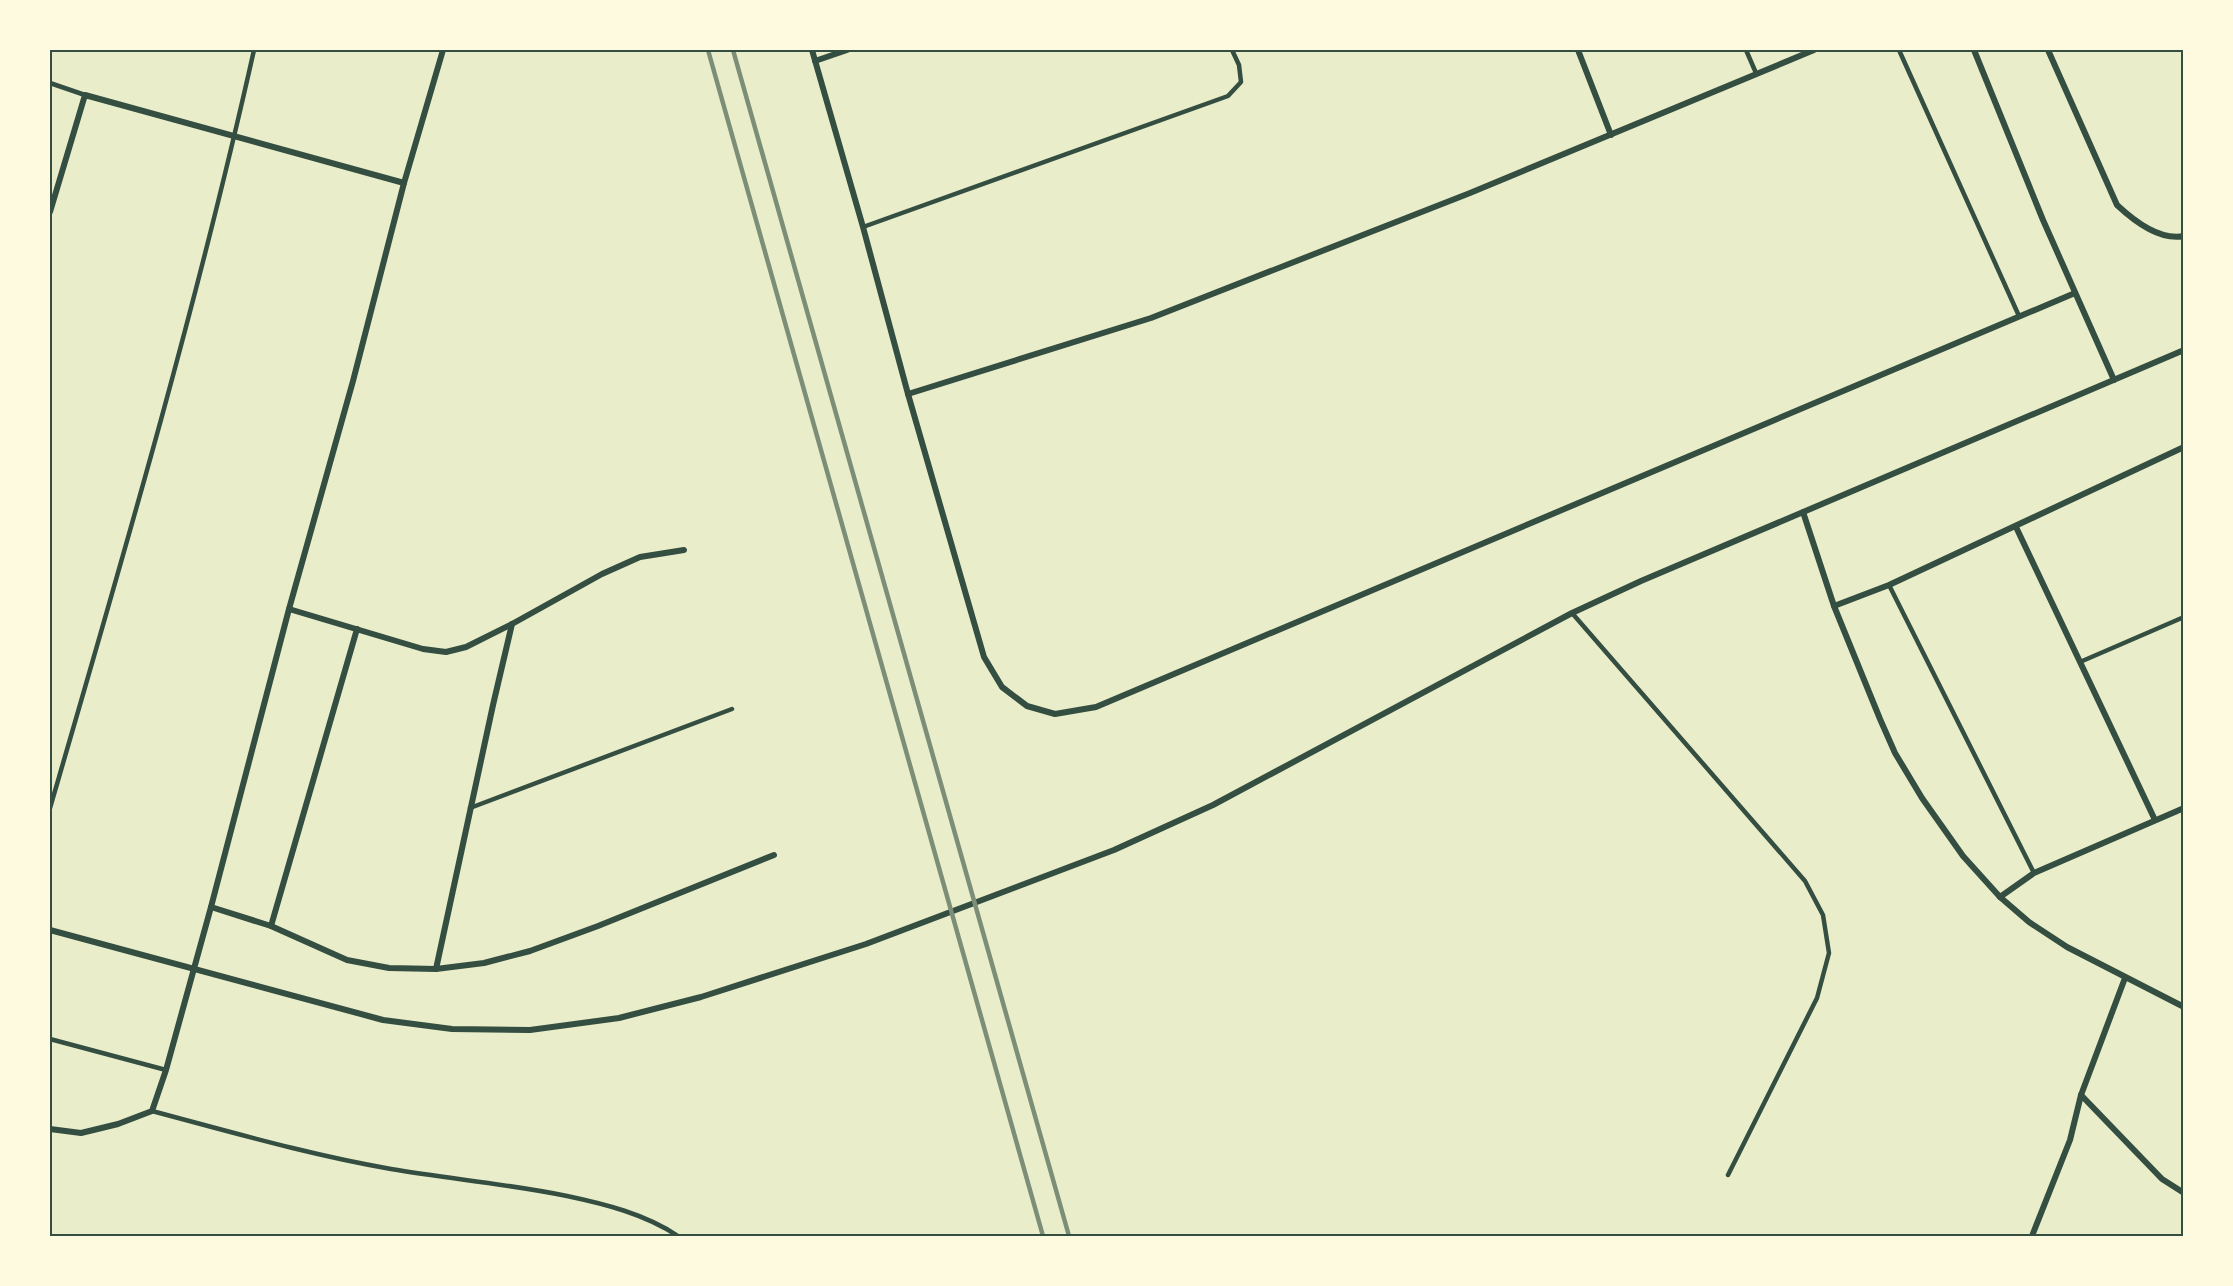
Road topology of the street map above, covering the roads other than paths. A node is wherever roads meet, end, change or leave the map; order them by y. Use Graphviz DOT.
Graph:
graph roads {
  1 [pos="254,50"];
  2 [pos="443,50"];
  3 [pos="812,50"];
  4 [pos="847,50"];
  5 [pos="1233,50"];
  6 [pos="1578,50"];
  7 [pos="1746,50"];
  8 [pos="1814,50"];
  9 [pos="1899,50"];
  10 [pos="1974,50"];
  11 [pos="2048,50"];
  12 [pos="815,61"];
  13 [pos="1756,74"];
  14 [pos="50,83"];
  15 [pos="85,95"];
  16 [pos="1611,135"];
  17 [pos="235,137"];
  18 [pos="404,183"];
  19 [pos="50,212"];
  20 [pos="864,227"];
  21 [pos="2184,236"];
  22 [pos="2075,292"];
  23 [pos="2019,316"];
  24 [pos="2184,350"];
  25 [pos="2114,380"];
  26 [pos="908,394"];
  27 [pos="2184,447"];
  28 [pos="1803,512"];
  29 [pos="2016,527"];
  30 [pos="684,549"];
  31 [pos="1889,585"];
  32 [pos="1834,606"];
  33 [pos="289,609"];
  34 [pos="1572,613"];
  35 [pos="2184,617"];
  36 [pos="512,624"];
  37 [pos="357,629"];
  38 [pos="2080,662"];
  39 [pos="732,709"];
  40 [pos="50,808"];
  41 [pos="470,808"];
  42 [pos="2184,808"];
  43 [pos="2155,820"];
  44 [pos="774,855"];
  45 [pos="2034,873"];
  46 [pos="2000,897"];
  47 [pos="211,907"];
  48 [pos="271,926"];
  49 [pos="50,930"];
  50 [pos="193,969"];
  51 [pos="436,969"];
  52 [pos="2125,978"];
  53 [pos="2184,1007"];
  54 [pos="50,1039"];
  55 [pos="166,1070"];
  56 [pos="2081,1095"];
  57 [pos="152,1111"];
  58 [pos="50,1129"];
  59 [pos="1728,1175"];
  60 [pos="2184,1193"];
  61 [pos="678,1236"];
  62 [pos="2032,1236"];
  1 -- 17 [label="lane"];
  2 -- 18 [label="street"];
  3 -- 12 [label="street"];
  4 -- 12 [label="street"];
  5 -- 20 [label="lane"];
  6 -- 16 [label="street"];
  7 -- 13 [label="lane"];
  8 -- 13 [label="street"];
  9 -- 23 [label="lane"];
  10 -- 22 [label="street"];
  11 -- 21 [label="street"];
  12 -- 20 [label="street"];
  13 -- 16 [label="street"];
  14 -- 15 [label="lane"];
  15 -- 17 [label="street"];
  15 -- 19 [label="street"];
  16 -- 26 [label="street"];
  17 -- 18 [label="street"];
  17 -- 40 [label="lane"];
  18 -- 33 [label="street"];
  20 -- 26 [label="street"];
  22 -- 23 [label="street"];
  22 -- 25 [label="street"];
  23 -- 26 [label="street"];
  24 -- 25 [label="street"];
  25 -- 28 [label="street"];
  27 -- 29 [label="street"];
  28 -- 32 [label="street"];
  28 -- 34 [label="street"];
  29 -- 31 [label="street"];
  29 -- 38 [label="street"];
  30 -- 36 [label="street"];
  31 -- 32 [label="street"];
  31 -- 45 [label="lane"];
  32 -- 46 [label="street"];
  33 -- 37 [label="street"];
  33 -- 47 [label="street"];
  34 -- 50 [label="street"];
  34 -- 59 [label="lane"];
  35 -- 38 [label="lane"];
  36 -- 37 [label="street"];
  36 -- 41 [label="street"];
  37 -- 48 [label="street"];
  38 -- 43 [label="street"];
  39 -- 41 [label="lane"];
  41 -- 51 [label="street"];
  42 -- 43 [label="street"];
  43 -- 45 [label="street"];
  44 -- 51 [label="street"];
  45 -- 46 [label="street"];
  46 -- 52 [label="street"];
  47 -- 48 [label="street"];
  47 -- 50 [label="street"];
  48 -- 51 [label="street"];
  49 -- 50 [label="street"];
  50 -- 55 [label="street"];
  52 -- 53 [label="street"];
  52 -- 56 [label="street"];
  54 -- 55 [label="lane"];
  55 -- 57 [label="street"];
  56 -- 60 [label="street"];
  56 -- 62 [label="street"];
  57 -- 58 [label="street"];
  57 -- 61 [label="lane"];
}
